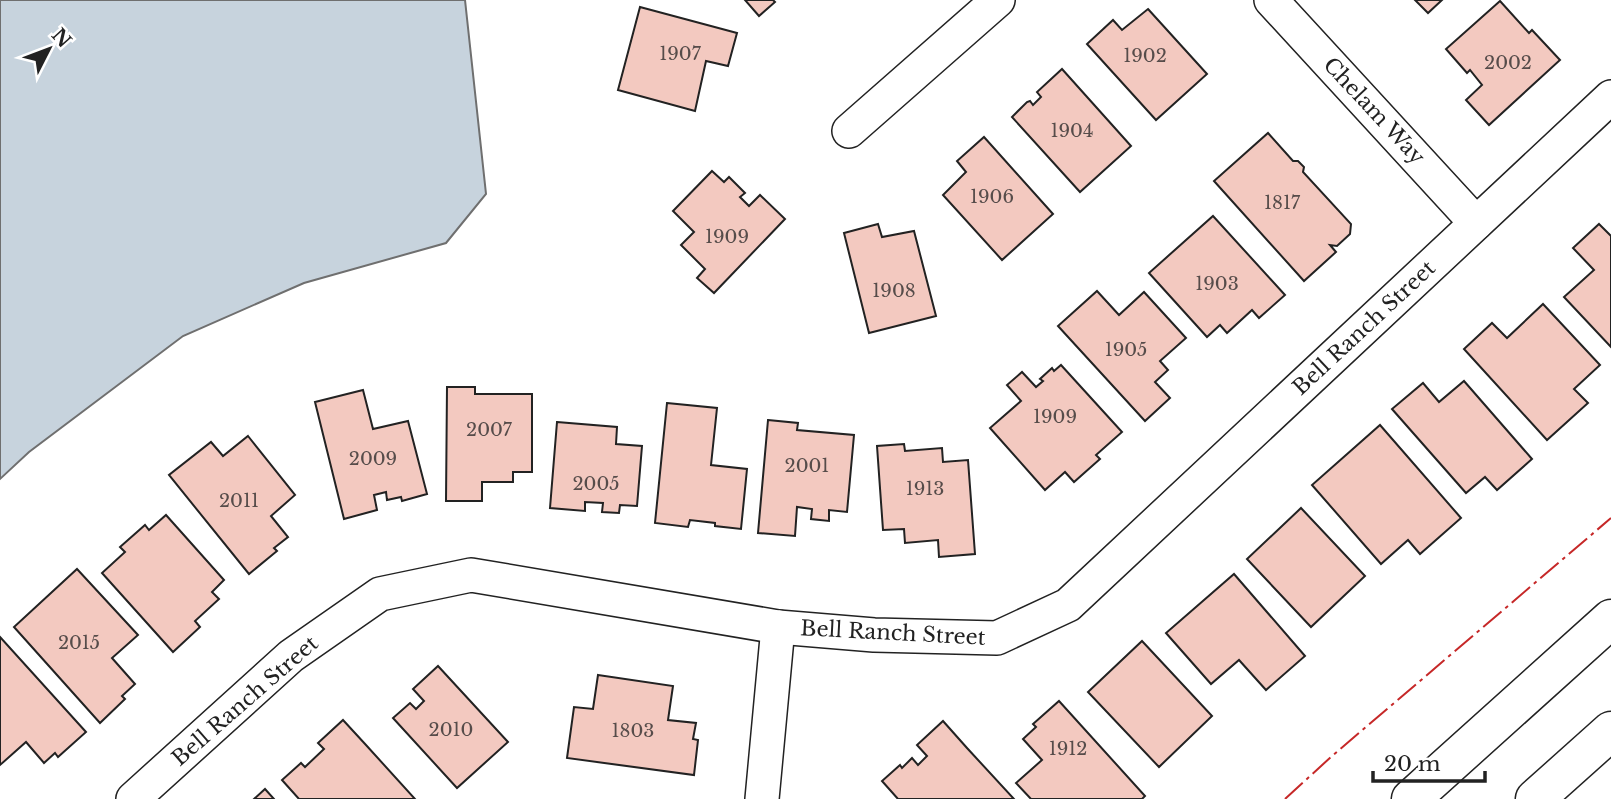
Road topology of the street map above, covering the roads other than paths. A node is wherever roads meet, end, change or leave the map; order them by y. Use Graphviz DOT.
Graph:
graph roads {
  1 [pos="998,0"];
  2 [pos="1271,0"];
  3 [pos="1611,97"];
  4 [pos="849,131"];
  5 [pos="1476,223"];
  6 [pos="1611,619"];
  7 [pos="778,627"];
  8 [pos="1611,731"];
  9 [pos="133,799"];
  10 [pos="762,799"];
  11 [pos="1411,799"];
  12 [pos="1535,799"];
  1 -- 4 [label="street"];
  2 -- 5 [label="street, Chelam Way"];
  3 -- 5 [label="street, Bell Ranch Street"];
  5 -- 7 [label="street, Bell Ranch Street"];
  6 -- 11 [label="main road"];
  7 -- 9 [label="street, Bell Ranch Street"];
  7 -- 10 [label="street"];
  8 -- 12 [label="main road"];
}
